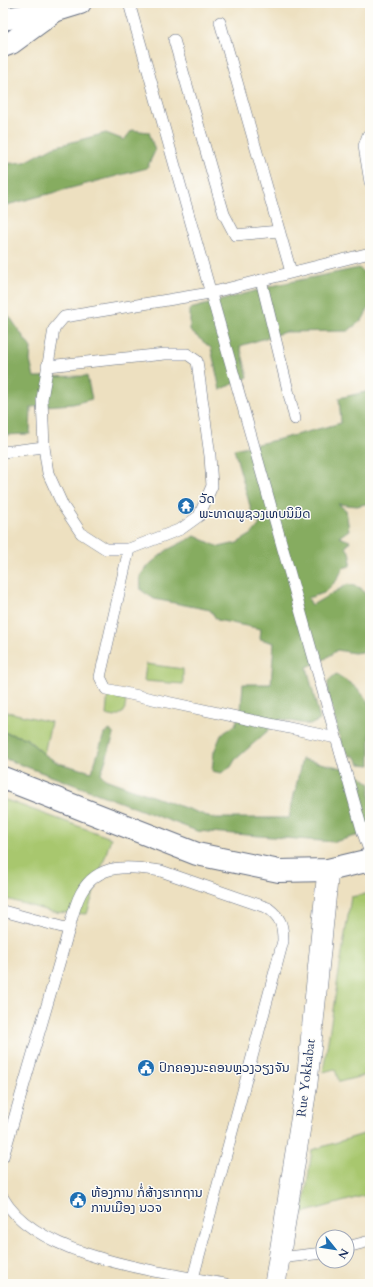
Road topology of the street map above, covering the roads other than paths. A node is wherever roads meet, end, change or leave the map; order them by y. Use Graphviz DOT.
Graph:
graph roads {
  1 [pos="80,3"];
  2 [pos="129,3"];
  3 [pos="52,7"];
  4 [pos="3,19"];
  5 [pos="220,22"];
  6 [pos="174,40"];
  7 [pos="3,46"];
  8 [pos="370,134"];
  9 [pos="370,182"];
  10 [pos="279,231"];
  11 [pos="370,253"];
  12 [pos="291,272"];
  13 [pos="261,280"];
  14 [pos="210,293"];
  15 [pos="47,366"];
  16 [pos="295,419"];
  17 [pos="44,447"];
  18 [pos="3,452"];
  19 [pos="129,549"];
  20 [pos="336,738"];
  21 [pos="3,778"];
  22 [pos="370,854"];
  23 [pos="370,860"];
  24 [pos="328,870"];
  25 [pos="3,911"];
  26 [pos="69,929"];
  27 [pos="4,1152"];
  28 [pos="3,1198"];
  29 [pos="370,1241"];
  30 [pos="355,1245"];
  31 [pos="315,1254"];
  32 [pos="279,1258"];
  33 [pos="193,1278"];
  34 [pos="225,1284"];
  35 [pos="275,1284"];
  1 -- 3 [label="street"];
  2 -- 14 [label="lane"];
  3 -- 4 [label="street"];
  3 -- 7 [label="street"];
  5 -- 10 [label="lane"];
  6 -- 10 [label="lane"];
  8 -- 9 [label="lane"];
  10 -- 12 [label="lane"];
  11 -- 12 [label="lane"];
  12 -- 13 [label="lane"];
  13 -- 14 [label="lane"];
  13 -- 16 [label="lane"];
  14 -- 15 [label="lane"];
  14 -- 20 [label="lane"];
  15 -- 17 [label="lane"];
  15 -- 19 [label="lane"];
  17 -- 18 [label="lane"];
  17 -- 19 [label="lane"];
  19 -- 20 [label="lane"];
  20 -- 22 [label="lane"];
  21 -- 24 [label="street"];
  23 -- 24 [label="street"];
  24 -- 32 [label="street, Rue Yokkabat"];
  25 -- 26 [label="lane"];
  26 -- 27 [label="lane"];
  26 -- 33 [label="lane"];
  28 -- 33 [label="lane"];
  29 -- 30 [label="lane"];
  31 -- 32 [label="lane"];
  32 -- 35 [label="street, Rue Yokkabat"];
  33 -- 34 [label="lane"];
}
